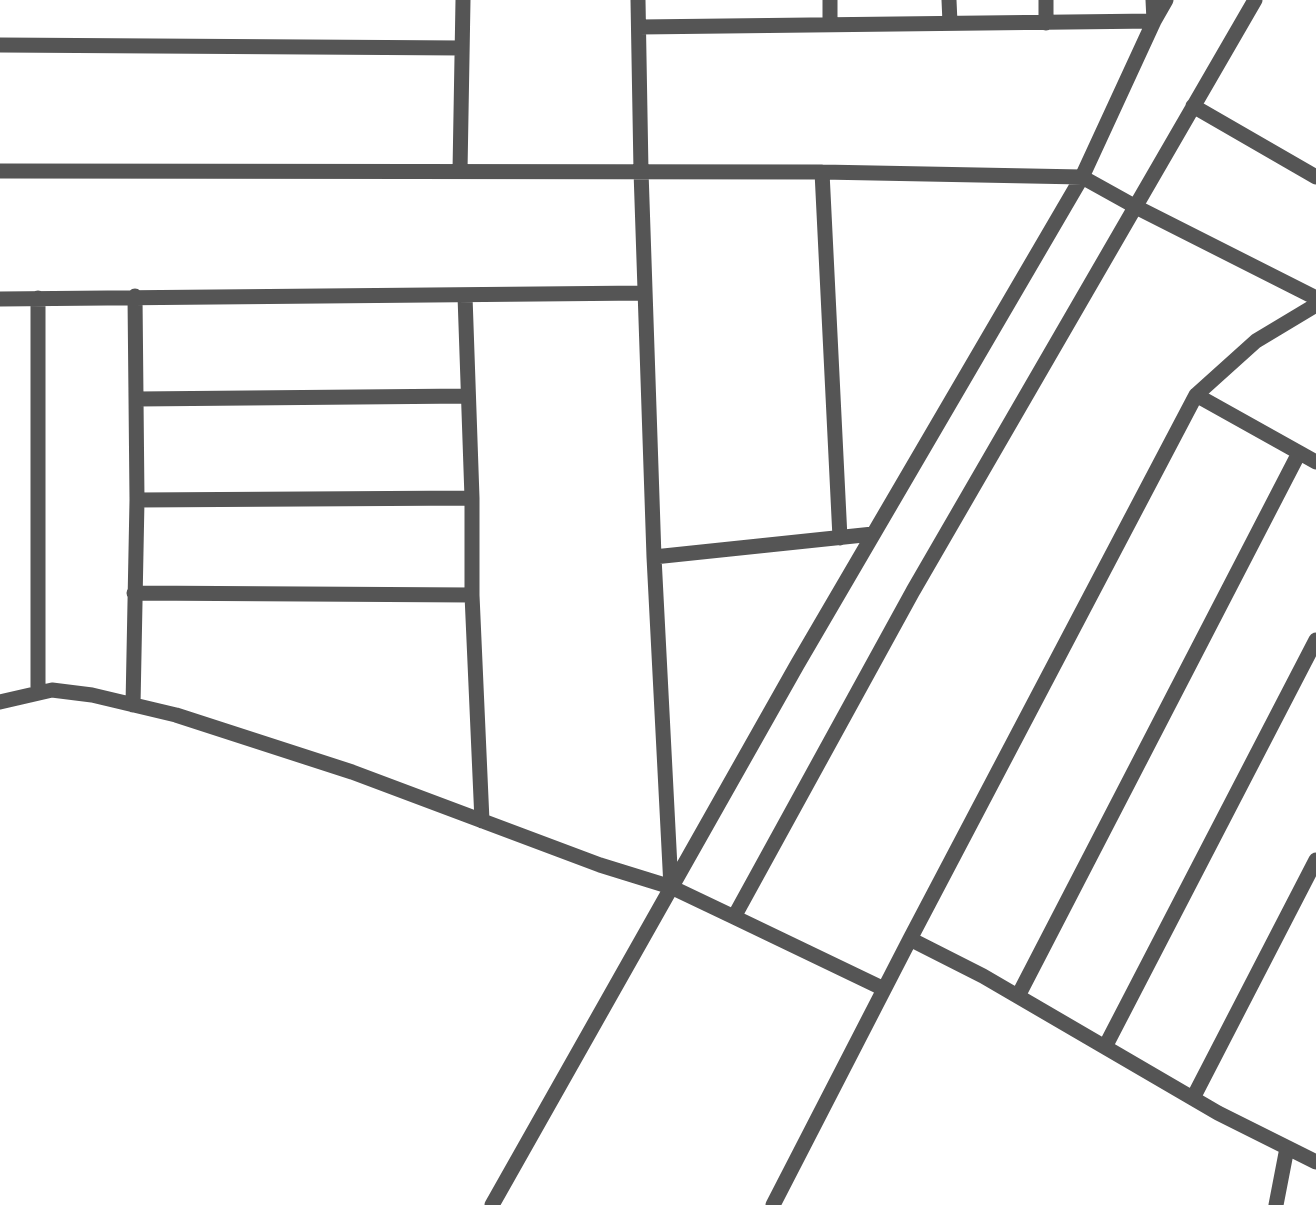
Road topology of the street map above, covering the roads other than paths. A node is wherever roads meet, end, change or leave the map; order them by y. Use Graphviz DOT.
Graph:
graph roads {
  1 [pos="463,0"];
  2 [pos="638,0"];
  3 [pos="830,0"];
  4 [pos="949,0"];
  5 [pos="1046,0"];
  6 [pos="1153,0"];
  7 [pos="1166,0"];
  8 [pos="1255,0"];
  9 [pos="1154,21"];
  10 [pos="1046,22"];
  11 [pos="950,23"];
  12 [pos="830,25"];
  13 [pos="639,27"];
  14 [pos="0,45"];
  15 [pos="462,48"];
  16 [pos="1193,106"];
  17 [pos="0,171"];
  18 [pos="460,171"];
  19 [pos="642,171"];
  20 [pos="822,172"];
  21 [pos="1082,177"];
  22 [pos="1316,177"];
  23 [pos="1136,207"];
  24 [pos="645,293"];
  25 [pos="135,296"];
  26 [pos="465,296"];
  27 [pos="0,298"];
  28 [pos="38,298"];
  29 [pos="1316,298"];
  30 [pos="1316,305"];
  31 [pos="1196,395"];
  32 [pos="468,396"];
  33 [pos="136,399"];
  34 [pos="1299,453"];
  35 [pos="1316,462"];
  36 [pos="472,498"];
  37 [pos="137,500"];
  38 [pos="873,534"];
  39 [pos="840,538"];
  40 [pos="654,557"];
  41 [pos="134,593"];
  42 [pos="471,595"];
  43 [pos="1316,640"];
  44 [pos="38,693"];
  45 [pos="0,702"];
  46 [pos="133,705"];
  47 [pos="482,821"];
  48 [pos="1316,860"];
  49 [pos="671,887"];
  50 [pos="734,917"];
  51 [pos="910,939"];
  52 [pos="884,988"];
  53 [pos="1018,996"];
  54 [pos="1105,1047"];
  55 [pos="1193,1098"];
  56 [pos="1287,1148"];
  57 [pos="1316,1162"];
  58 [pos="492,1205"];
  59 [pos="773,1205"];
  60 [pos="1276,1205"];
  1 -- 15 [label="street"];
  2 -- 13 [label="street"];
  3 -- 12 [label="street"];
  4 -- 11 [label="street"];
  5 -- 10 [label="street"];
  6 -- 9 [label="street"];
  7 -- 9 [label="street"];
  8 -- 16 [label="street"];
  9 -- 10 [label="street"];
  9 -- 21 [label="street"];
  10 -- 11 [label="street"];
  11 -- 12 [label="street"];
  12 -- 13 [label="street"];
  13 -- 19 [label="street"];
  14 -- 15 [label="street"];
  15 -- 18 [label="street"];
  16 -- 22 [label="street"];
  16 -- 23 [label="street"];
  17 -- 18 [label="street"];
  18 -- 19 [label="street"];
  19 -- 20 [label="street"];
  19 -- 24 [label="street"];
  20 -- 21 [label="street"];
  20 -- 39 [label="street"];
  21 -- 23 [label="street"];
  21 -- 38 [label="street"];
  23 -- 29 [label="street"];
  23 -- 50 [label="street"];
  24 -- 26 [label="street"];
  24 -- 40 [label="street"];
  25 -- 26 [label="street"];
  25 -- 28 [label="street"];
  25 -- 33 [label="street"];
  26 -- 32 [label="street"];
  27 -- 28 [label="street"];
  28 -- 44 [label="street"];
  30 -- 31 [label="street"];
  31 -- 34 [label="street"];
  31 -- 51 [label="street"];
  32 -- 33 [label="street"];
  32 -- 36 [label="street"];
  33 -- 37 [label="street"];
  34 -- 35 [label="street"];
  34 -- 53 [label="street"];
  36 -- 37 [label="street"];
  36 -- 42 [label="street"];
  37 -- 41 [label="street"];
  38 -- 39 [label="street"];
  38 -- 49 [label="street"];
  39 -- 40 [label="street"];
  40 -- 49 [label="street"];
  41 -- 42 [label="street"];
  41 -- 46 [label="street"];
  42 -- 47 [label="street"];
  43 -- 54 [label="street"];
  44 -- 45 [label="street"];
  44 -- 46 [label="street"];
  46 -- 47 [label="street"];
  47 -- 49 [label="street"];
  48 -- 55 [label="street"];
  49 -- 50 [label="street"];
  49 -- 58 [label="street"];
  50 -- 52 [label="street"];
  51 -- 52 [label="street"];
  51 -- 53 [label="street"];
  52 -- 59 [label="street"];
  53 -- 54 [label="street"];
  54 -- 55 [label="street"];
  55 -- 56 [label="street"];
  56 -- 57 [label="street"];
  56 -- 60 [label="street"];
}
